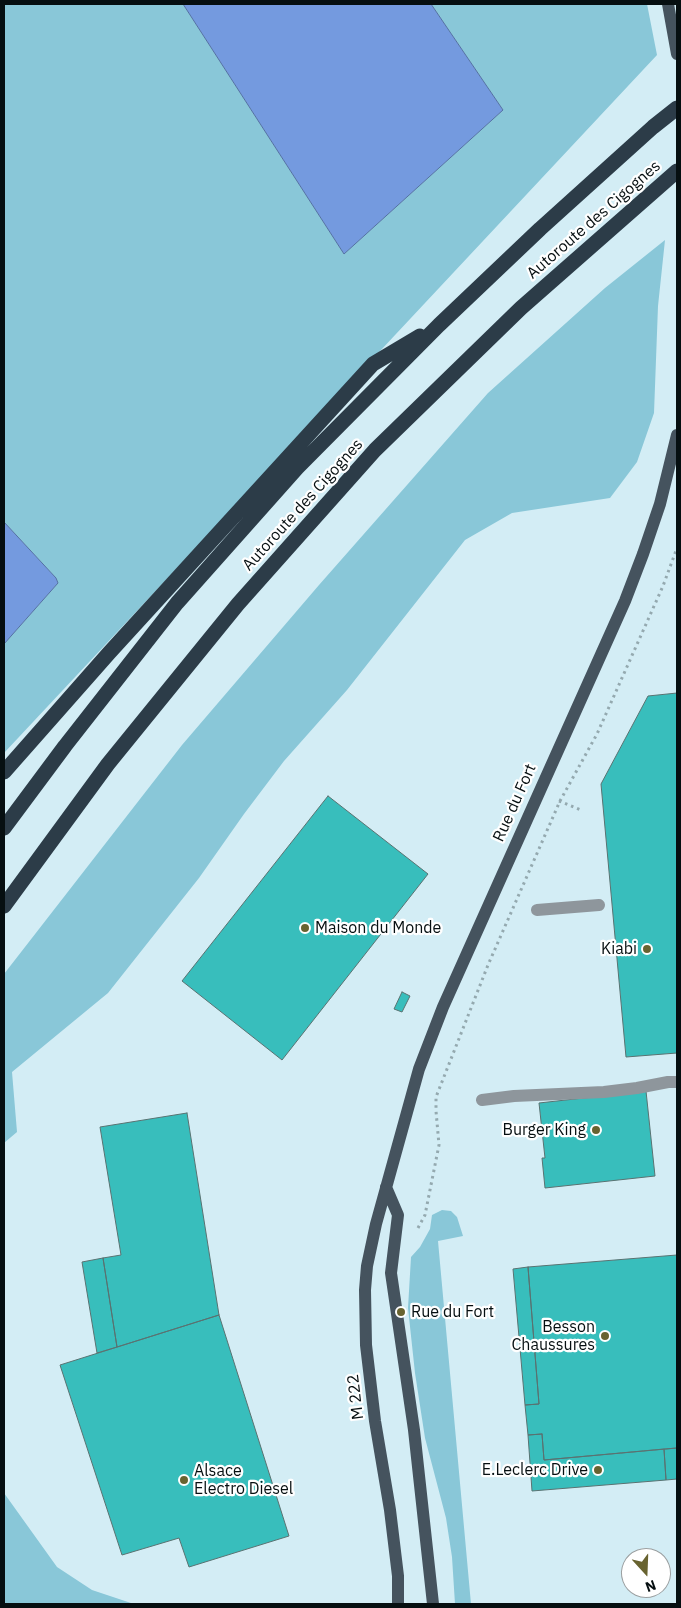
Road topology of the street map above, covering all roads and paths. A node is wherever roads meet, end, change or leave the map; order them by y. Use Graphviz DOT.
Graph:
graph roads {
  1 [pos="668,4"];
  2 [pos="677,54"];
  3 [pos="677,108"];
  4 [pos="677,171"];
  5 [pos="438,325"];
  6 [pos="677,435"];
  7 [pos="677,548"];
  8 [pos="4,772"];
  9 [pos="560,802"];
  10 [pos="582,810"];
  11 [pos="4,828"];
  12 [pos="599,905"];
  13 [pos="4,906"];
  14 [pos="537,910"];
  15 [pos="677,1082"];
  16 [pos="482,1100"];
  17 [pos="386,1187"];
  18 [pos="425,1215"];
  19 [pos="398,1604"];
  20 [pos="433,1604"];
  1 -- 2 [label="main road"];
  3 -- 5 [label="highway, Autoroute des Cigognes"];
  4 -- 13 [label="highway, Autoroute des Cigognes"];
  5 -- 8 [label="highway"];
  5 -- 11 [label="highway, Autoroute des Cigognes"];
  6 -- 17 [label="main road, Rue du Fort"];
  7 -- 9 [label="path"];
  9 -- 10 [label="path"];
  9 -- 18 [label="path"];
  12 -- 14 [label="lane"];
  15 -- 16 [label="lane"];
  17 -- 19 [label="main road, M 222"];
  17 -- 20 [label="main road"];
}
